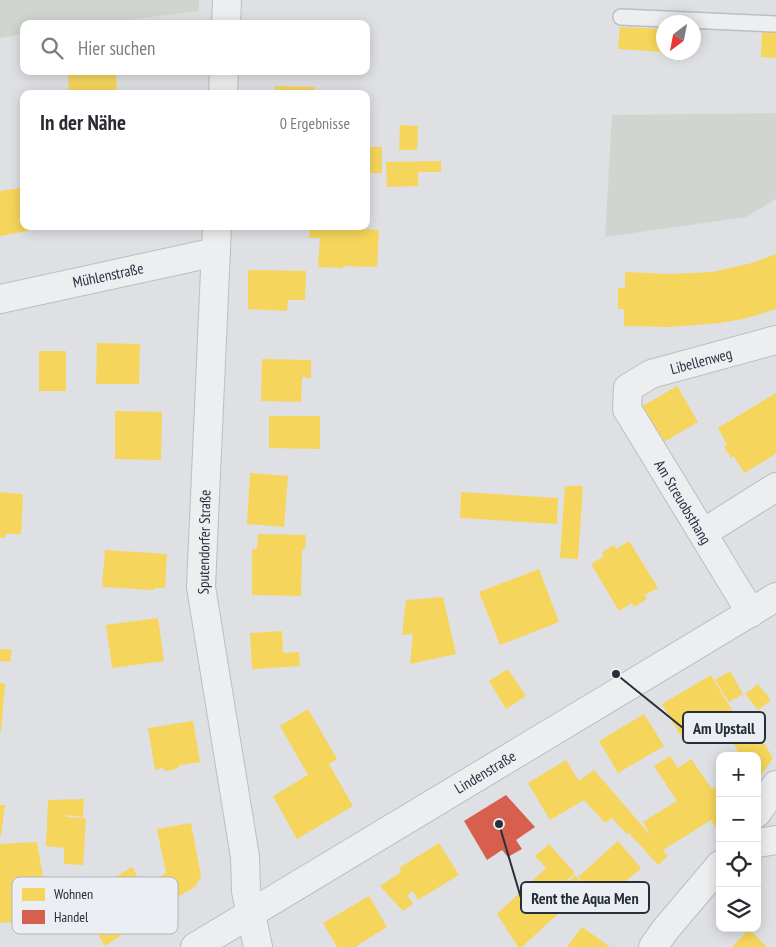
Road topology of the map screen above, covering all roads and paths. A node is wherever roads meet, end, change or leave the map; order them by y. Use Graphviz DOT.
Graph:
graph roads {
  1 [pos="227,0"];
  2 [pos="621,17"];
  3 [pos="226,20"];
  4 [pos="776,24"];
  5 [pos="224,75"];
  6 [pos="223,90"];
  7 [pos="217,239"];
  8 [pos="0,298"];
  9 [pos="776,340"];
  10 [pos="628,388"];
  11 [pos="776,487"];
  12 [pos="703,533"];
  13 [pos="776,597"];
  14 [pos="751,613"];
  15 [pos="776,785"];
  16 [pos="761,807"];
  17 [pos="776,840"];
  18 [pos="761,842"];
  19 [pos="716,870"];
  20 [pos="252,913"];
  21 [pos="195,947"];
  22 [pos="258,947"];
  23 [pos="652,947"];
  1 -- 3 [label="street"];
  2 -- 4 [label="lane"];
  5 -- 6 [label="street"];
  7 -- 8 [label="street, Mühlenstraße"];
  7 -- 20 [label="street, Sputendorfer Straße"];
  9 -- 10 [label="street, Libellenweg"];
  10 -- 12 [label="street, Am Streuobsthang"];
  11 -- 12 [label="street"];
  12 -- 14 [label="street, Am Streuobsthang"];
  13 -- 14 [label="street, Lindenstraße"];
  14 -- 20 [label="street, Lindenstraße"];
  15 -- 16 [label="street"];
  17 -- 18 [label="street"];
  19 -- 23 [label="street"];
  20 -- 21 [label="street, Lindenstraße"];
  20 -- 22 [label="street, Sputendorfer Straße"];
}
